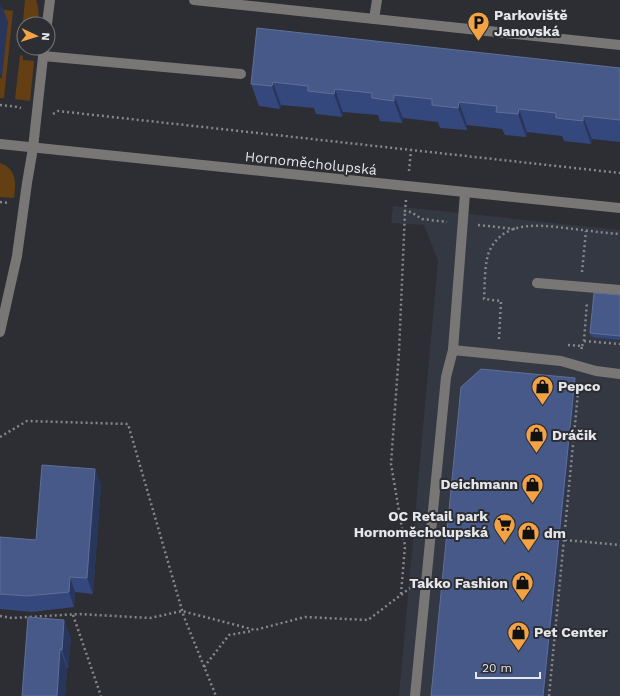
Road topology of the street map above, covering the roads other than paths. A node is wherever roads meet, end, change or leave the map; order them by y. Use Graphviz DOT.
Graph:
graph roads {
  1 [pos="50,0"];
  2 [pos="194,0"];
  3 [pos="376,0"];
  4 [pos="48,16"];
  5 [pos="374,19"];
  6 [pos="620,45"];
  7 [pos="56,53"];
  8 [pos="44,56"];
  9 [pos="241,74"];
  10 [pos="0,144"];
  11 [pos="33,148"];
  12 [pos="465,193"];
  13 [pos="620,208"];
  14 [pos="537,283"];
  15 [pos="620,290"];
  16 [pos="0,332"];
  17 [pos="453,350"];
  18 [pos="620,374"];
  19 [pos="415,696"];
  1 -- 4 [label="street"];
  2 -- 5 [label="street"];
  3 -- 5 [label="street"];
  5 -- 6 [label="street"];
  7 -- 9 [label="street"];
  8 -- 11 [label="street"];
  10 -- 11 [label="street, Hornoměcholupská"];
  11 -- 12 [label="street, Hornoměcholupská"];
  11 -- 16 [label="street"];
  12 -- 13 [label="street, Hornoměcholupská"];
  12 -- 17 [label="street"];
  14 -- 15 [label="street"];
  17 -- 18 [label="street"];
  17 -- 19 [label="street"];
}
